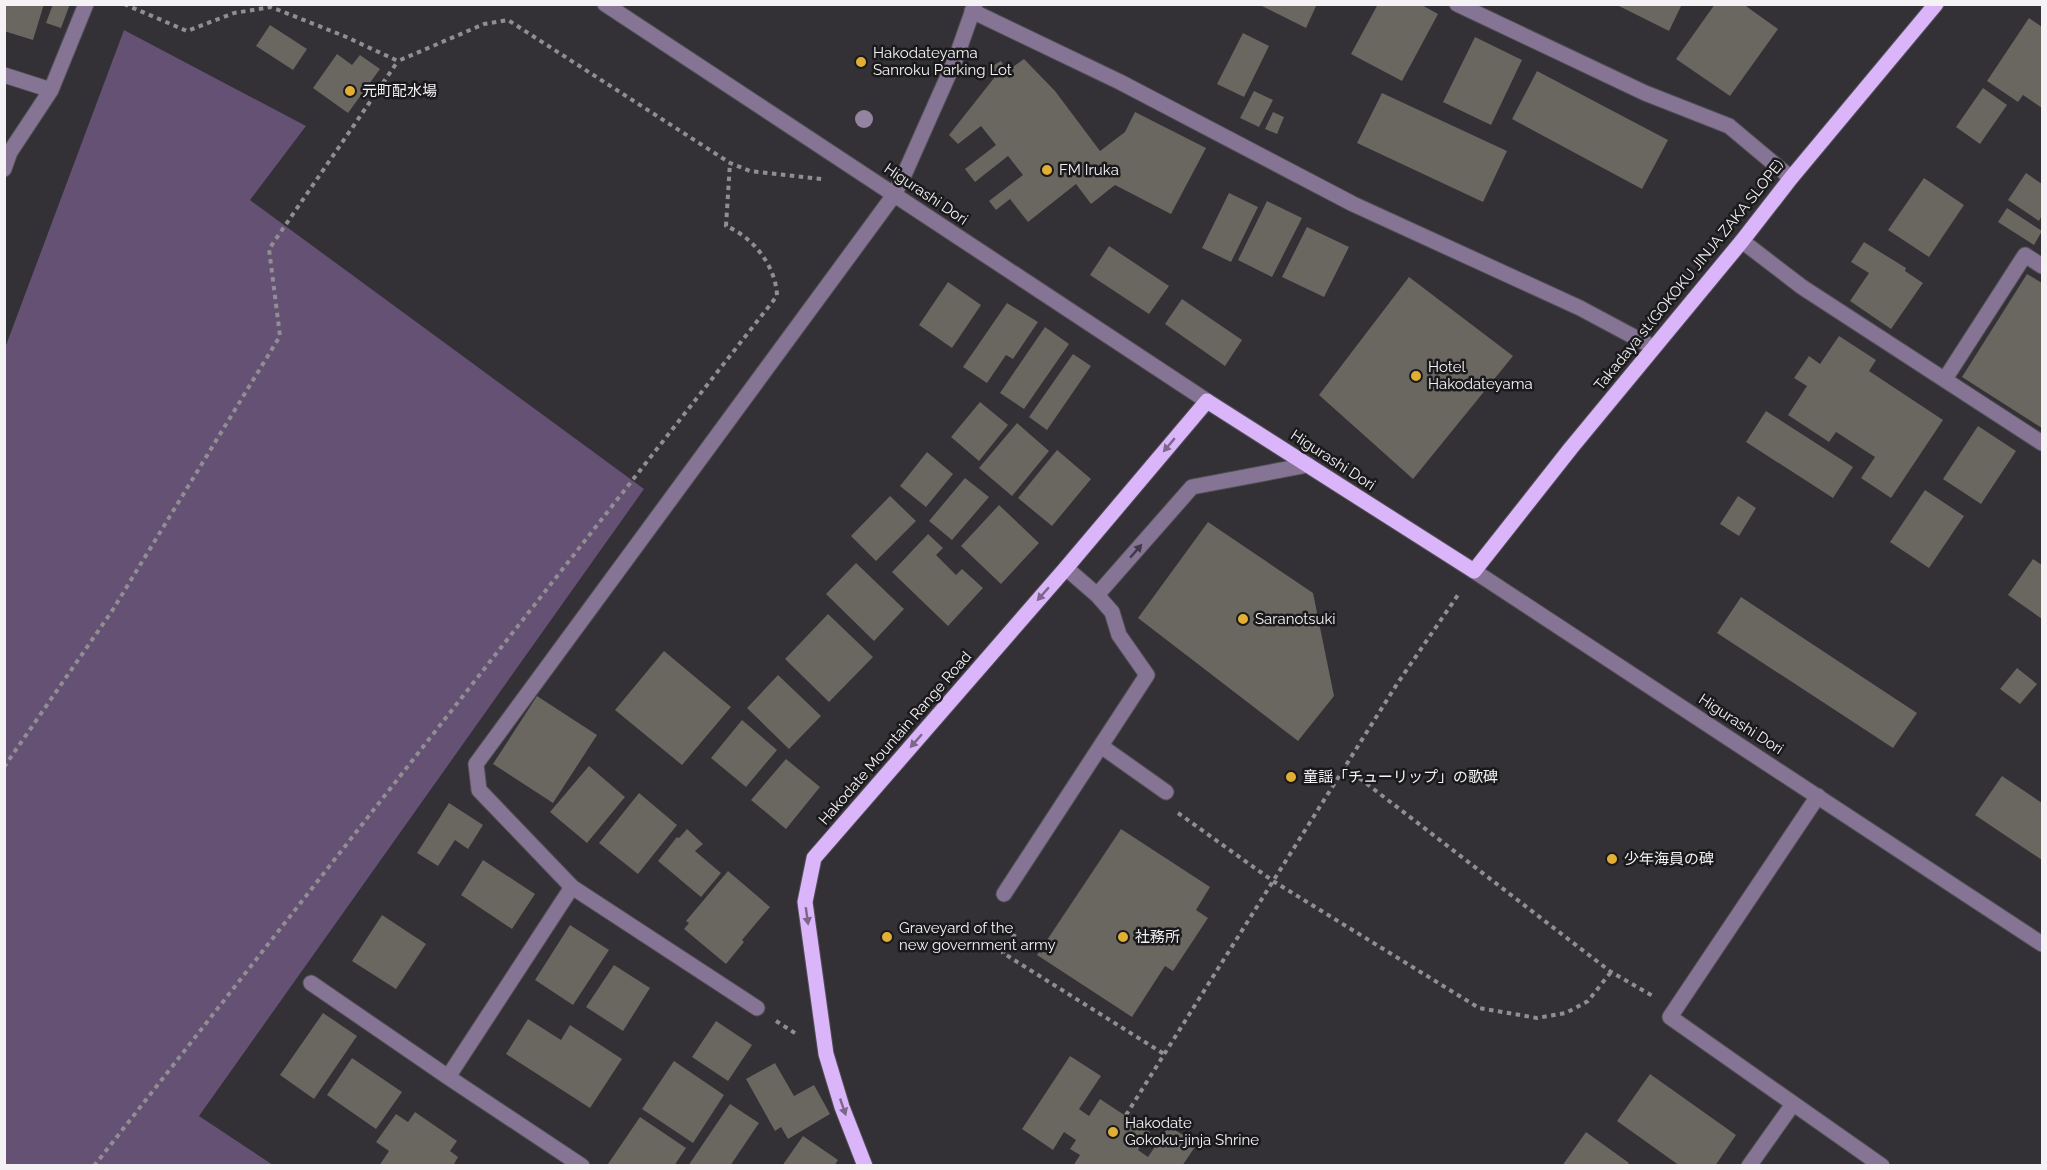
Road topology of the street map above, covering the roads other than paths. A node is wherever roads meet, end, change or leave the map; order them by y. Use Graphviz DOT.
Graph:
graph roads {
  1 [pos="86,4"];
  2 [pos="605,4"];
  3 [pos="1457,4"];
  4 [pos="1936,4"];
  5 [pos="974,8"];
  6 [pos="4,75"];
  7 [pos="51,90"];
  8 [pos="4,169"];
  9 [pos="1791,178"];
  10 [pos="894,195"];
  11 [pos="1742,241"];
  12 [pos="2043,266"];
  13 [pos="1653,347"];
  14 [pos="1945,379"];
  15 [pos="1207,401"];
  16 [pos="2043,442"];
  17 [pos="1308,465"];
  18 [pos="1066,568"];
  19 [pos="1474,571"];
  20 [pos="1098,595"];
  21 [pos="1101,746"];
  22 [pos="1818,796"];
  23 [pos="1168,800"];
  24 [pos="572,887"];
  25 [pos="1004,894"];
  26 [pos="2043,944"];
  27 [pos="311,983"];
  28 [pos="757,1008"];
  29 [pos="448,1077"];
  30 [pos="1793,1104"];
  31 [pos="582,1166"];
  32 [pos="865,1166"];
  33 [pos="1749,1166"];
  34 [pos="1882,1166"];
  1 -- 7 [label="street"];
  2 -- 10 [label="street, Higurashi Dori"];
  3 -- 9 [label="street"];
  4 -- 9 [label="main road, Takadaya st.(GOKOKU JINJA ZAKA SLOPE)"];
  5 -- 10 [label="street"];
  5 -- 13 [label="street"];
  6 -- 7 [label="street"];
  7 -- 8 [label="street"];
  9 -- 11 [label="main road, Takadaya st.(GOKOKU JINJA ZAKA SLOPE)"];
  10 -- 15 [label="street, Higurashi Dori"];
  10 -- 24 [label="street"];
  11 -- 13 [label="main road, Takadaya st.(GOKOKU JINJA ZAKA SLOPE)"];
  11 -- 14 [label="street"];
  12 -- 14 [label="street"];
  13 -- 19 [label="main road, Takadaya st.(GOKOKU JINJA ZAKA SLOPE)"];
  14 -- 16 [label="street"];
  15 -- 17 [label="main road, Higurashi Dori"];
  15 -- 18 [label="main road, Hakodate Mountain Range Road, one-way"];
  17 -- 19 [label="main road, Higurashi Dori"];
  20 -- 17 [label="street, one-way"];
  18 -- 20 [label="street"];
  18 -- 32 [label="main road, Hakodate Mountain Range Road, one-way"];
  19 -- 22 [label="street, Higurashi Dori"];
  20 -- 21 [label="street"];
  21 -- 23 [label="street"];
  21 -- 25 [label="street"];
  22 -- 26 [label="street, Higurashi Dori"];
  22 -- 30 [label="street"];
  24 -- 28 [label="street"];
  24 -- 29 [label="street"];
  27 -- 29 [label="street"];
  29 -- 31 [label="street"];
  30 -- 33 [label="street"];
  30 -- 34 [label="street"];
}
